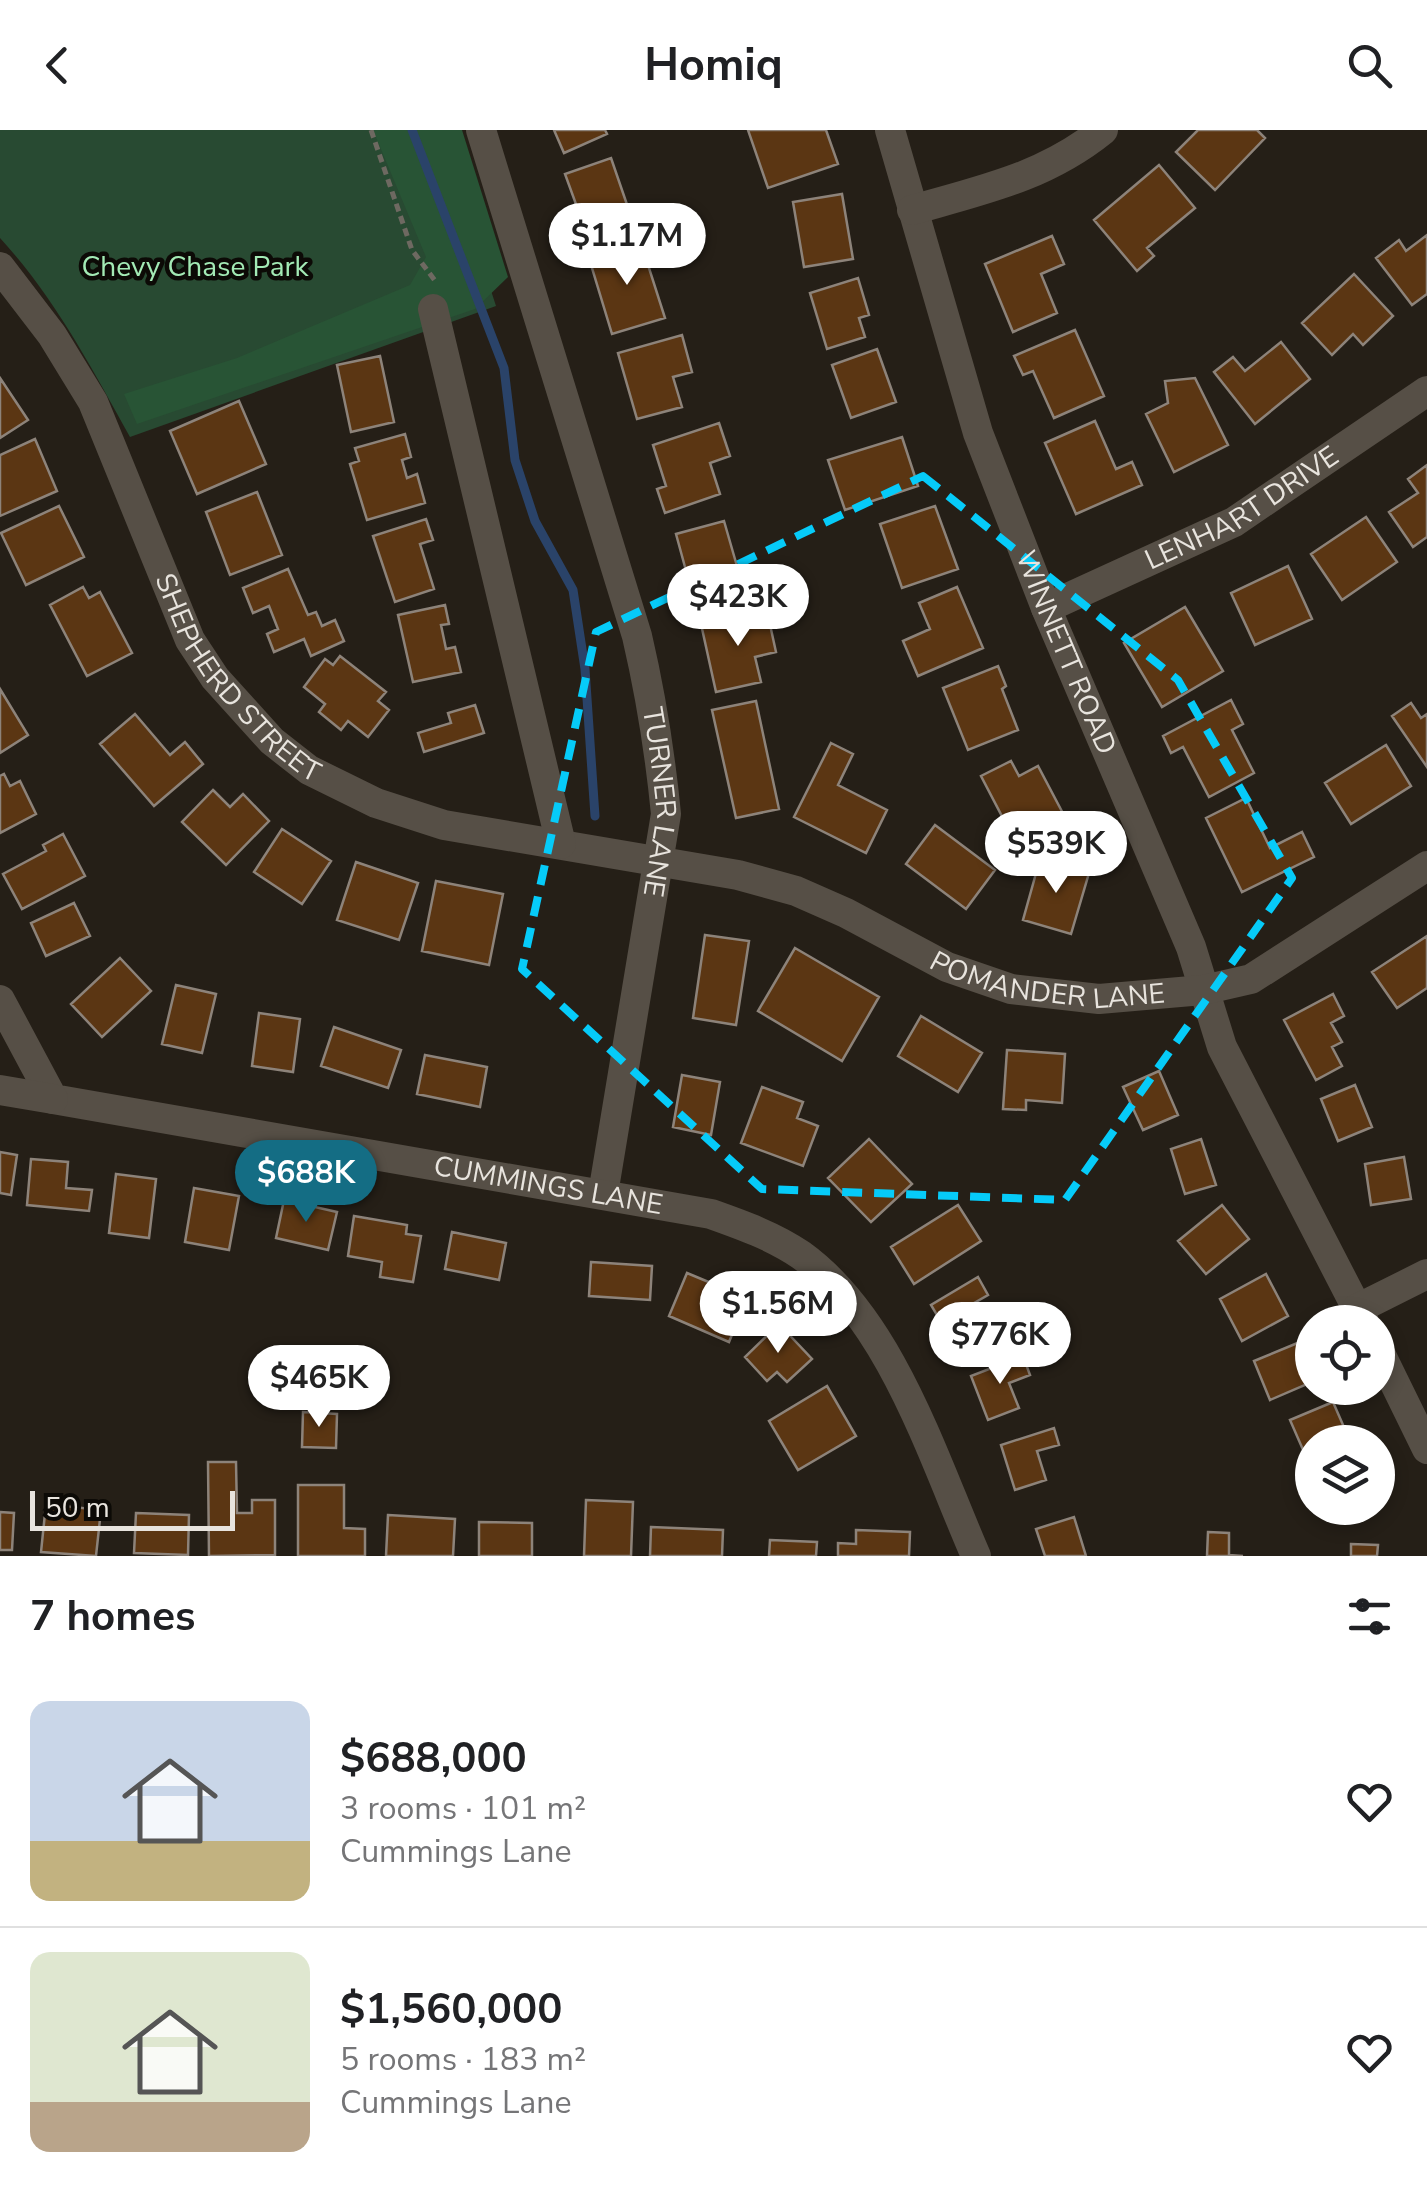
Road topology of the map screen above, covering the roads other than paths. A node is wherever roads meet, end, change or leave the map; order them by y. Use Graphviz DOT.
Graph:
graph roads {
  1 [pos="481,130"];
  2 [pos="890,130"];
  3 [pos="1103,130"];
  4 [pos="912,210"];
  5 [pos="0,266"];
  6 [pos="436,297"];
  7 [pos="1427,391"];
  8 [pos="1046,608"];
  9 [pos="561,844"];
  10 [pos="656,864"];
  11 [pos="1427,866"];
  12 [pos="1203,990"];
  13 [pos="0,1000"];
  14 [pos="0,1090"];
  15 [pos="54,1098"];
  16 [pos="603,1194"];
  17 [pos="1427,1274"];
  18 [pos="1355,1305"];
  19 [pos="1378,1305"];
  20 [pos="1395,1384"];
  21 [pos="1427,1449"];
  22 [pos="976,1556"];
  1 -- 10 [label="street, TURNER LANE"];
  2 -- 4 [label="street, WINNETT ROAD"];
  3 -- 4 [label="street"];
  4 -- 8 [label="street, WINNETT ROAD"];
  5 -- 9 [label="street, SHEPHERD STREET"];
  6 -- 9 [label="street"];
  7 -- 8 [label="street, LENHART DRIVE"];
  8 -- 12 [label="street, WINNETT ROAD"];
  9 -- 10 [label="street, SHEPHERD STREET"];
  10 -- 12 [label="street, POMANDER LANE"];
  10 -- 16 [label="street, TURNER LANE"];
  11 -- 12 [label="street, POMANDER LANE"];
  12 -- 18 [label="street, WINNETT ROAD"];
  13 -- 15 [label="street"];
  14 -- 15 [label="street, CUMMINGS LANE"];
  15 -- 16 [label="street, CUMMINGS LANE"];
  16 -- 22 [label="street, CUMMINGS LANE"];
  17 -- 19 [label="street"];
  20 -- 21 [label="street"];
}
